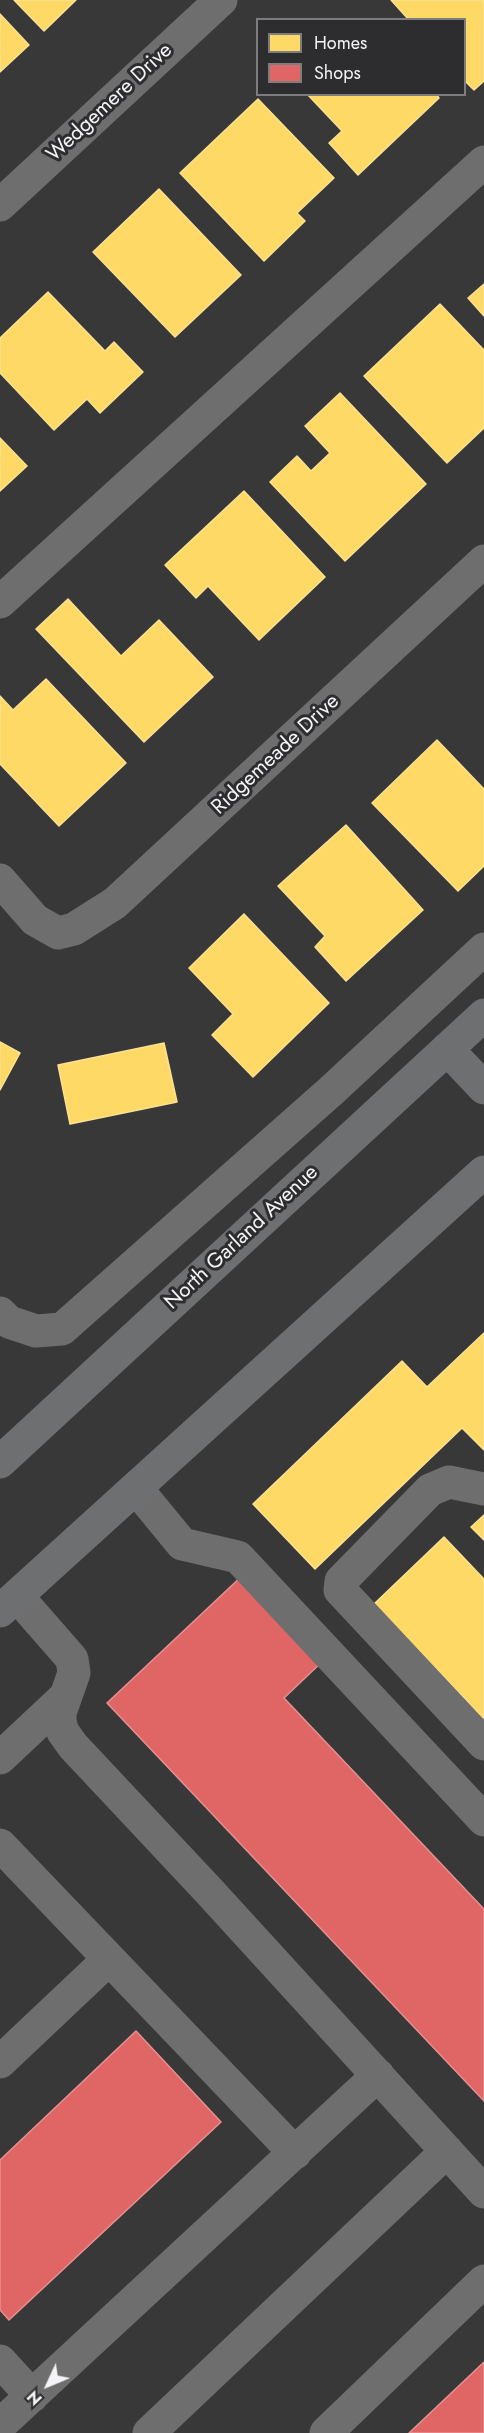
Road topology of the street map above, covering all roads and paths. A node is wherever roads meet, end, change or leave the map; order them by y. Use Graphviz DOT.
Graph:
graph roads {
  1 [pos="221,0"];
  2 [pos="484,162"];
  3 [pos="0,206"];
  4 [pos="484,561"];
  5 [pos="0,602"];
  6 [pos="0,880"];
  7 [pos="484,949"];
  8 [pos="484,1015"];
  9 [pos="447,1049"];
  10 [pos="484,1088"];
  11 [pos="484,1172"];
  12 [pos="0,1313"];
  13 [pos="0,1462"];
  14 [pos="136,1488"];
  15 [pos="484,1489"];
  16 [pos="6,1595"];
  17 [pos="66,1696"];
  18 [pos="484,1744"];
  19 [pos="0,1758"];
  20 [pos="484,1820"];
  21 [pos="0,1845"];
  22 [pos="109,1959"];
  23 [pos="0,2062"];
  24 [pos="378,2075"];
  25 [pos="447,2151"];
  26 [pos="295,2153"];
  27 [pos="484,2192"];
  28 [pos="484,2281"];
  29 [pos="0,2361"];
  30 [pos="32,2396"];
  31 [pos="0,2425"];
  32 [pos="149,2433"];
  33 [pos="326,2433"];
  1 -- 3 [label="street, Wedgemere Drive"];
  2 -- 5 [label="street"];
  4 -- 6 [label="street, Ridgemeade Drive"];
  7 -- 12 [label="street"];
  8 -- 9 [label="main road, North Garland Avenue"];
  9 -- 10 [label="main road"];
  9 -- 13 [label="main road, North Garland Avenue"];
  11 -- 14 [label="main road"];
  14 -- 16 [label="main road"];
  14 -- 20 [label="street"];
  15 -- 18 [label="street"];
  16 -- 17 [label="street"];
  17 -- 19 [label="street"];
  17 -- 24 [label="street"];
  21 -- 22 [label="street"];
  22 -- 23 [label="street"];
  22 -- 26 [label="street"];
  24 -- 25 [label="street"];
  24 -- 26 [label="street"];
  25 -- 27 [label="street"];
  25 -- 32 [label="street"];
  26 -- 30 [label="street"];
  28 -- 33 [label="street"];
  29 -- 30 [label="street"];
  30 -- 31 [label="street"];
}
